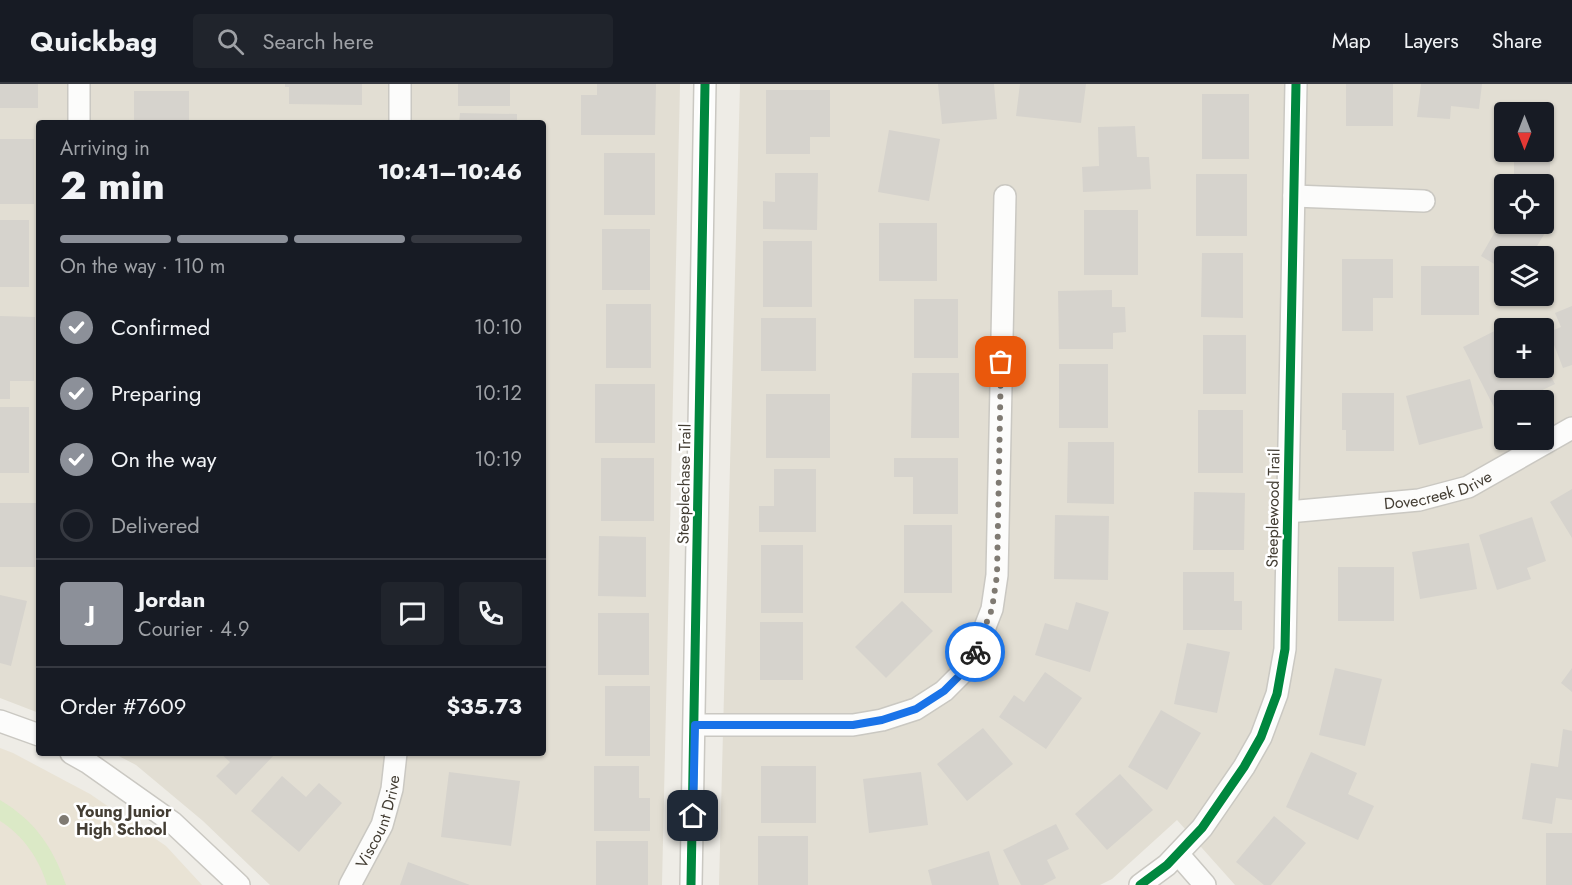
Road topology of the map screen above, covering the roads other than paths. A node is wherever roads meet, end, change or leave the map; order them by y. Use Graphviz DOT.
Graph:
graph roads {
  1 [pos="79,84"];
  2 [pos="400,84"];
  3 [pos="705,84"];
  4 [pos="1296,84"];
  5 [pos="79,120"];
  6 [pos="400,120"];
  7 [pos="1005,196"];
  8 [pos="1294,196"];
  9 [pos="1424,201"];
  10 [pos="1572,428"];
  11 [pos="1288,512"];
  12 [pos="0,721"];
  13 [pos="695,725"];
  14 [pos="36,734"];
  15 [pos="76,756"];
  16 [pos="396,756"];
  17 [pos="1178,854"];
  18 [pos="239,885"];
  19 [pos="350,885"];
  20 [pos="691,885"];
  21 [pos="1140,885"];
  22 [pos="1204,885"];
  1 -- 5 [label="street"];
  2 -- 6 [label="street"];
  3 -- 13 [label="street, Steeplechase Trail"];
  4 -- 8 [label="street, Steeplewood Trail"];
  7 -- 13 [label="street"];
  8 -- 9 [label="street"];
  8 -- 11 [label="street, Steeplewood Trail"];
  10 -- 11 [label="street, Dovecreek Drive"];
  11 -- 17 [label="street, Steeplewood Trail"];
  12 -- 14 [label="street"];
  13 -- 20 [label="street, Steeplechase Trail"];
  15 -- 18 [label="street"];
  16 -- 19 [label="street, Viscount Drive"];
  17 -- 21 [label="street, Steeplewood Trail"];
  17 -- 22 [label="street"];
}
